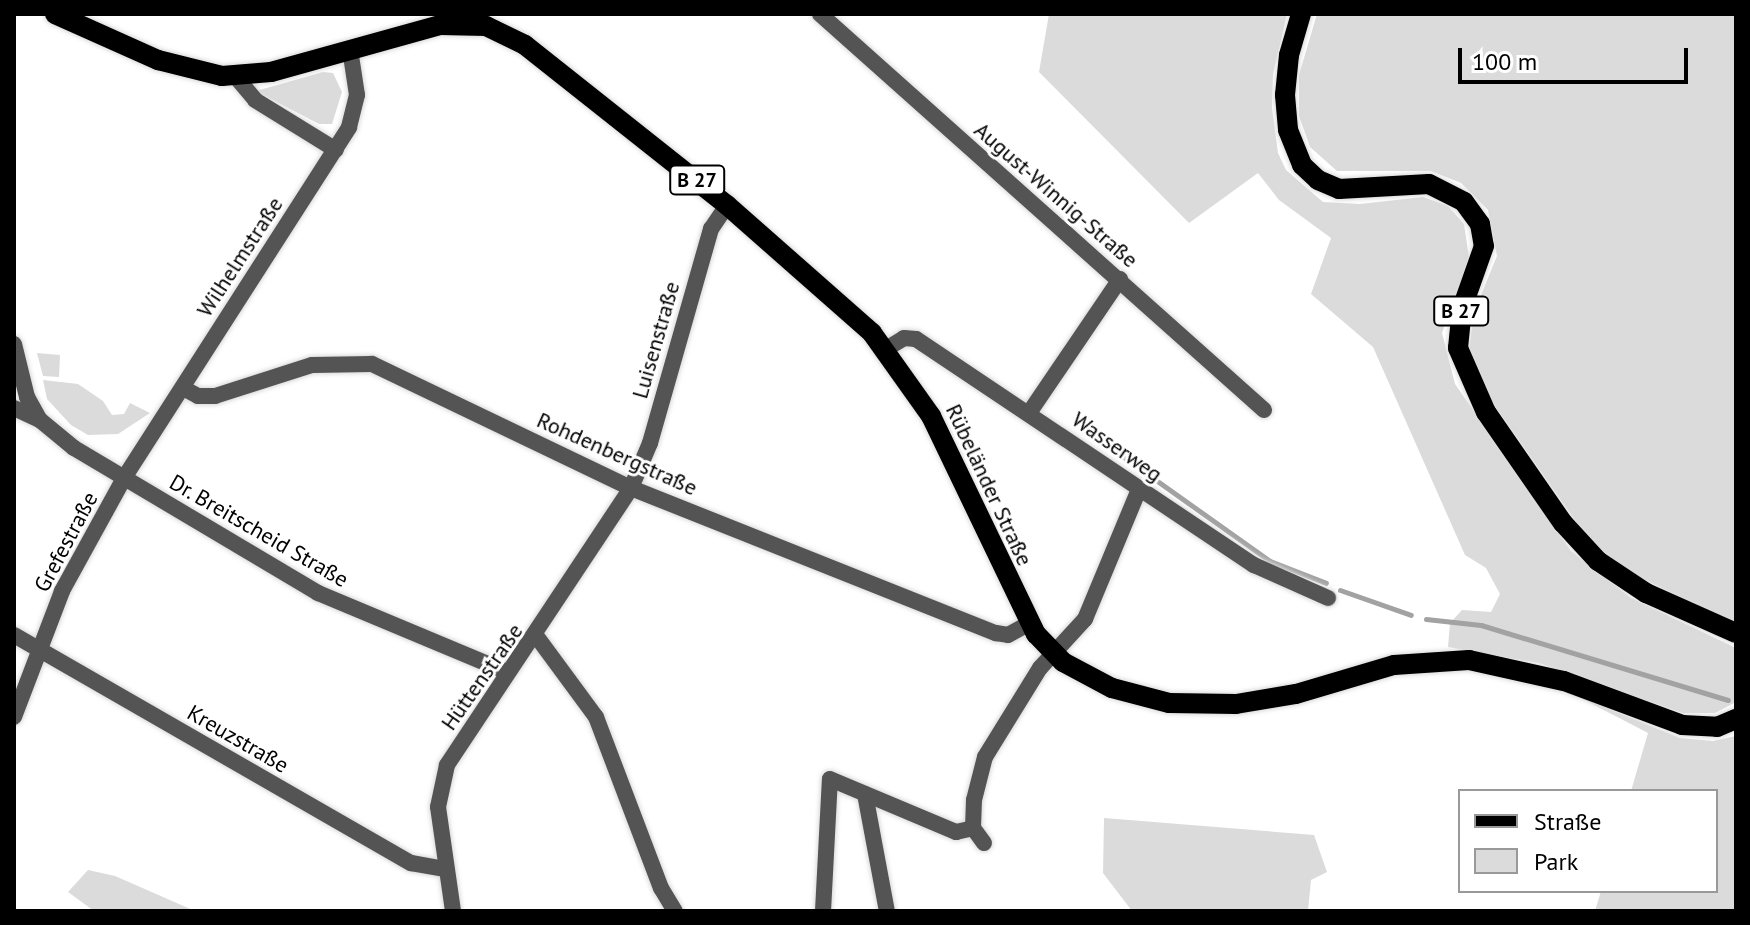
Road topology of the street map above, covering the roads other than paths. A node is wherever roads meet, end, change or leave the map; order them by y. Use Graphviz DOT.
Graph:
graph roads {
  1 [pos="55,14"];
  2 [pos="820,14"];
  3 [pos="1301,14"];
  4 [pos="497,21"];
  5 [pos="350,49"];
  6 [pos="236,77"];
  7 [pos="336,150"];
  8 [pos="727,205"];
  9 [pos="1120,279"];
  10 [pos="14,344"];
  11 [pos="886,349"];
  12 [pos="183,388"];
  13 [pos="14,408"];
  14 [pos="1264,410"];
  15 [pos="1029,413"];
  16 [pos="40,420"];
  17 [pos="124,478"];
  18 [pos="631,488"];
  19 [pos="1139,489"];
  20 [pos="1328,598"];
  21 [pos="1030,623"];
  22 [pos="1736,633"];
  23 [pos="14,635"];
  24 [pos="537,637"];
  25 [pos="40,650"];
  26 [pos="1054,654"];
  27 [pos="507,672"];
  28 [pos="14,717"];
  29 [pos="1736,719"];
  30 [pos="865,794"];
  31 [pos="973,828"];
  32 [pos="984,843"];
  33 [pos="445,869"];
  34 [pos="453,911"];
  35 [pos="675,911"];
  36 [pos="823,911"];
  37 [pos="887,911"];
  1 -- 6 [label="main road, B 27"];
  2 -- 9 [label="street, August-Winnig-Straße"];
  3 -- 22 [label="main road, B 27"];
  4 -- 5 [label="main road, B 27"];
  4 -- 8 [label="main road, Rübeländer Straße / B 27"];
  5 -- 6 [label="main road, B 27"];
  5 -- 7 [label="street, Wilhelmstraße"];
  6 -- 7 [label="street"];
  7 -- 12 [label="street, Wilhelmstraße"];
  8 -- 11 [label="main road, Rübeländer Straße / B 27"];
  8 -- 18 [label="street, Luisenstraße"];
  9 -- 14 [label="street, August-Winnig-Straße"];
  9 -- 15 [label="street"];
  10 -- 16 [label="street"];
  11 -- 15 [label="street, Wasserweg"];
  11 -- 21 [label="main road, Rübeländer Straße / B 27"];
  12 -- 17 [label="street, Wilhelmstraße"];
  12 -- 18 [label="street, Rohdenbergstraße"];
  13 -- 16 [label="street"];
  15 -- 19 [label="street, Wasserweg"];
  16 -- 17 [label="street, Dr. Breitscheid Straße"];
  17 -- 25 [label="street, Grefestraße"];
  17 -- 27 [label="street, Dr. Breitscheid Straße"];
  18 -- 21 [label="street, Rohdenbergstraße"];
  18 -- 24 [label="street, Hüttenstraße"];
  19 -- 20 [label="street, Wasserweg"];
  19 -- 26 [label="street"];
  21 -- 26 [label="main road, Rübeländer Straße / B 27"];
  23 -- 25 [label="street, Kreuzstraße"];
  24 -- 27 [label="street, Hüttenstraße"];
  24 -- 35 [label="street"];
  25 -- 28 [label="street, Grefestraße"];
  25 -- 33 [label="street, Kreuzstraße"];
  26 -- 29 [label="main road, Rübeländer Straße / B 27"];
  26 -- 31 [label="street"];
  27 -- 33 [label="street, Hüttenstraße"];
  30 -- 31 [label="street"];
  30 -- 36 [label="street"];
  30 -- 37 [label="street"];
  31 -- 32 [label="street"];
  33 -- 34 [label="street, Hüttenstraße"];
}
